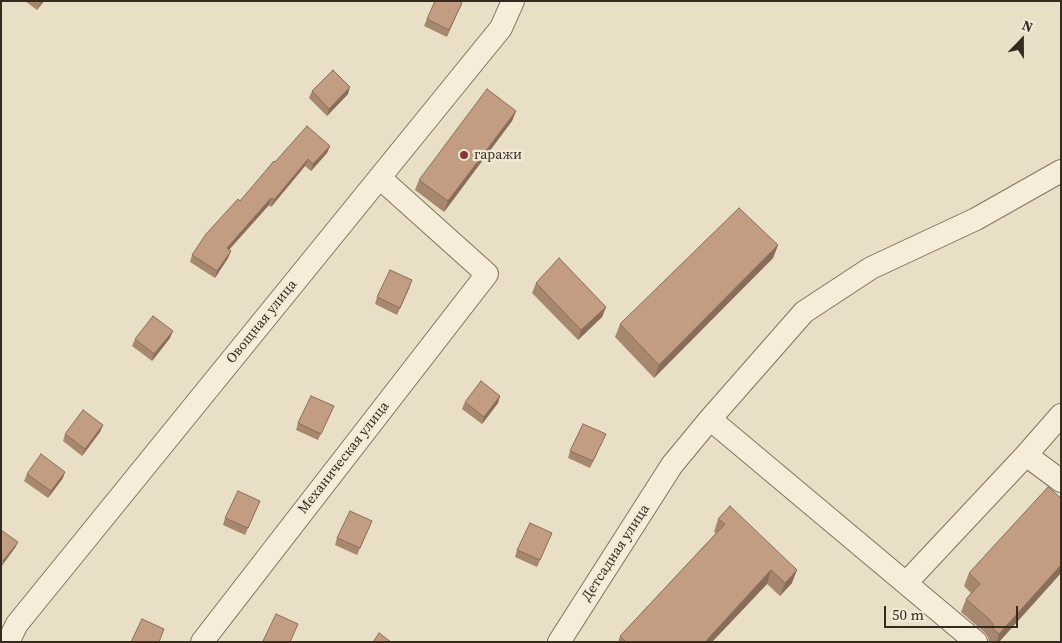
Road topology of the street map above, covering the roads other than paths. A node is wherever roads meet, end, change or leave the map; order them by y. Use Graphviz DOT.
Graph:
graph roads {
  1 [pos="513,1"];
  2 [pos="1061,171"];
  3 [pos="380,178"];
  4 [pos="1061,414"];
  5 [pos="710,419"];
  6 [pos="1026,455"];
  7 [pos="1061,481"];
  8 [pos="906,583"];
  9 [pos="8,642"];
  10 [pos="202,642"];
  11 [pos="559,642"];
  12 [pos="976,642"];
  1 -- 3 [label="street, Овощная улица"];
  2 -- 5 [label="street, Детсадная улица"];
  3 -- 9 [label="street, Овощная улица"];
  3 -- 10 [label="street, Механическая улица"];
  4 -- 6 [label="street"];
  5 -- 8 [label="street"];
  5 -- 11 [label="street, Детсадная улица"];
  6 -- 7 [label="street"];
  6 -- 8 [label="street"];
  8 -- 12 [label="street"];
}
